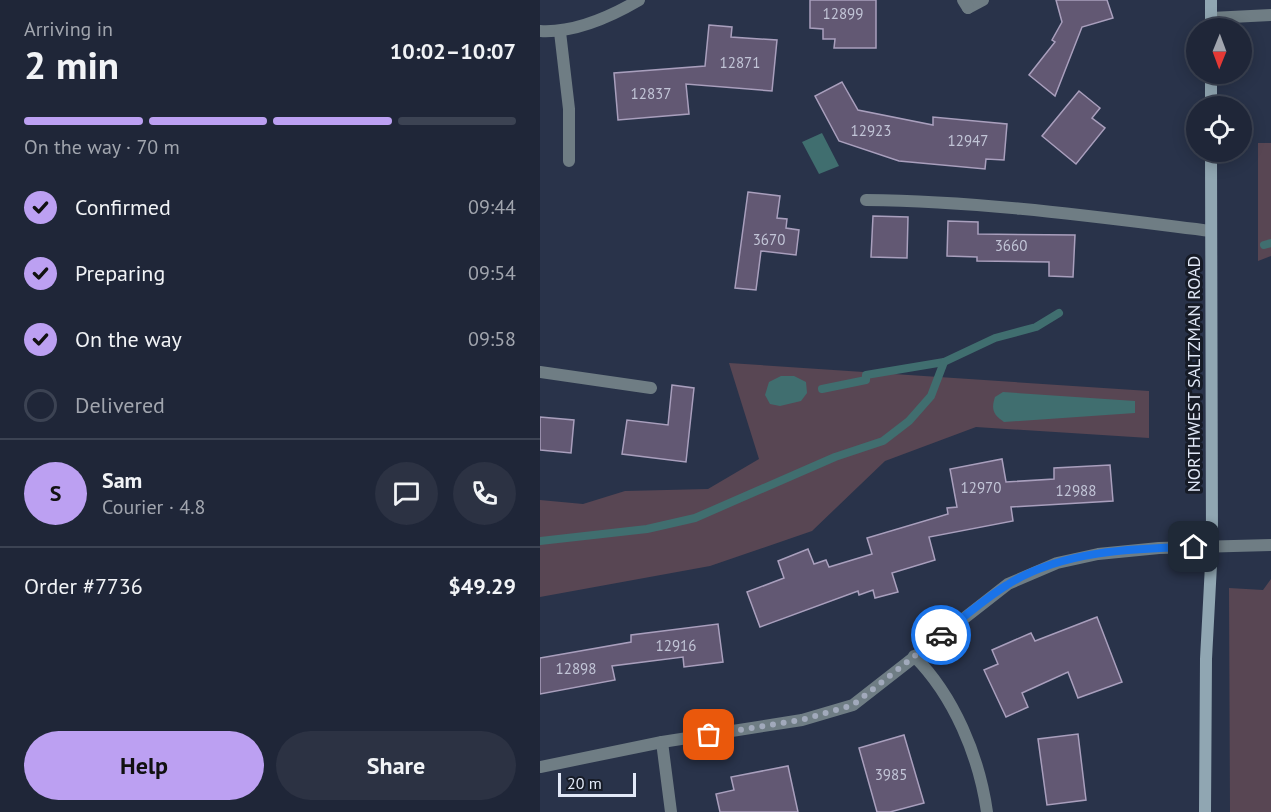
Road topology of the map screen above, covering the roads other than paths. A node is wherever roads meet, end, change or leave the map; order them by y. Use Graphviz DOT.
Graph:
graph roads {
  1 [pos="639,0"];
  2 [pos="983,0"];
  3 [pos="1211,0"];
  4 [pos="965,4"];
  5 [pos="1271,15"];
  6 [pos="1211,18"];
  7 [pos="1248,18"];
  8 [pos="540,31"];
  9 [pos="560,32"];
  10 [pos="568,161"];
  11 [pos="1211,162"];
  12 [pos="866,200"];
  13 [pos="1211,231"];
  14 [pos="540,372"];
  15 [pos="651,388"];
  16 [pos="1271,545"];
  17 [pos="1212,546"];
  18 [pos="914,656"];
  19 [pos="662,742"];
  20 [pos="540,767"];
  21 [pos="670,812"];
  22 [pos="987,812"];
  23 [pos="1205,812"];
  1 -- 9 [label="street"];
  2 -- 4 [label="street"];
  3 -- 6 [label="main road"];
  5 -- 7 [label="street"];
  8 -- 9 [label="street"];
  9 -- 10 [label="street"];
  11 -- 13 [label="main road, NORTHWEST SALTZMAN ROAD"];
  12 -- 13 [label="street"];
  13 -- 17 [label="main road, NORTHWEST SALTZMAN ROAD"];
  14 -- 15 [label="street"];
  16 -- 17 [label="street"];
  17 -- 18 [label="street"];
  17 -- 23 [label="main road, NORTHWEST SALTZMAN ROAD"];
  18 -- 19 [label="street"];
  18 -- 22 [label="street"];
  19 -- 20 [label="street"];
  19 -- 21 [label="street"];
}
